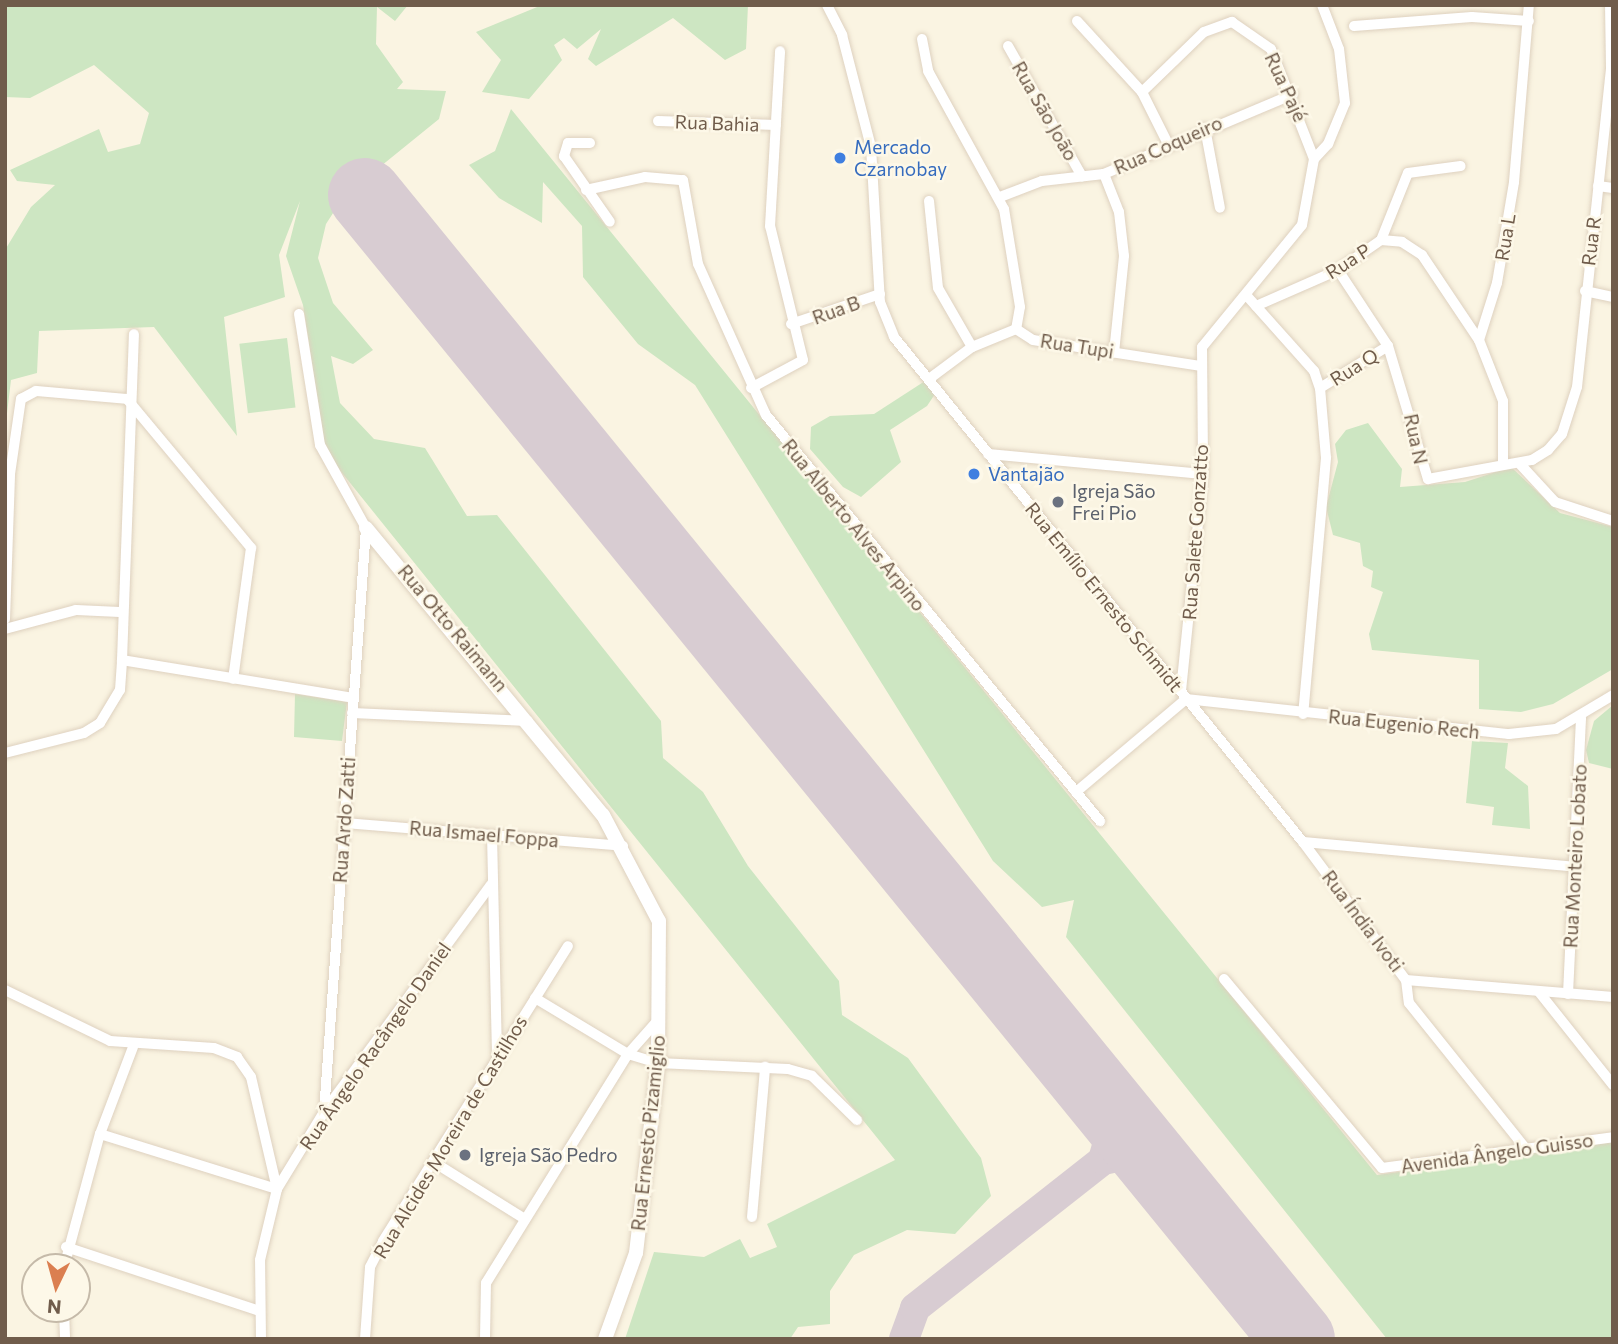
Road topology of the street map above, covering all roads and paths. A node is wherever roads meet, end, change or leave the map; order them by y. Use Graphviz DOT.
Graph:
graph roads {
  1 [pos="827,5"];
  2 [pos="1322,5"];
  3 [pos="1529,5"];
  4 [pos="1610,5"];
  5 [pos="1077,21"];
  6 [pos="1529,21"];
  7 [pos="1354,26"];
  8 [pos="922,39"];
  9 [pos="1008,46"];
  10 [pos="780,51"];
  11 [pos="1142,92"];
  12 [pos="1293,94"];
  13 [pos="1610,106"];
  14 [pos="658,121"];
  15 [pos="776,125"];
  16 [pos="1205,128"];
  17 [pos="1167,142"];
  18 [pos="590,143"];
  19 [pos="1314,159"];
  20 [pos="1461,166"];
  21 [pos="1104,174"];
  22 [pos="1082,176"];
  23 [pos="1598,186"];
  24 [pos="1613,188"];
  25 [pos="586,190"];
  26 [pos="1000,197"];
  27 [pos="929,201"];
  28 [pos="1220,208"];
  29 [pos="611,222"];
  30 [pos="1381,240"];
  31 [pos="1338,270"];
  32 [pos="1585,291"];
  33 [pos="880,294"];
  34 [pos="1247,296"];
  35 [pos="1613,297"];
  36 [pos="1256,306"];
  37 [pos="299,314"];
  38 [pos="791,324"];
  39 [pos="1016,329"];
  40 [pos="134,334"];
  41 [pos="1479,340"];
  42 [pos="1388,346"];
  43 [pos="972,347"];
  44 [pos="1114,352"];
  45 [pos="1200,366"];
  46 [pos="929,379"];
  47 [pos="751,388"];
  48 [pos="1320,388"];
  49 [pos="127,399"];
  50 [pos="988,454"];
  51 [pos="1503,461"];
  52 [pos="1519,463"];
  53 [pos="1203,474"];
  54 [pos="1613,522"];
  55 [pos="366,528"];
  56 [pos="120,612"];
  57 [pos="5,619"];
  58 [pos="5,629"];
  59 [pos="122,660"];
  60 [pos="233,679"];
  61 [pos="1184,694"];
  62 [pos="1613,695"];
  63 [pos="353,698"];
  64 [pos="352,713"];
  65 [pos="1303,714"];
  66 [pos="1581,717"];
  67 [pos="530,721"];
  68 [pos="5,753"];
  69 [pos="1076,792"];
  70 [pos="1100,821"];
  71 [pos="345,823"];
  72 [pos="492,835"];
  73 [pos="1303,842"];
  74 [pos="622,846"];
  75 [pos="1577,867"];
  76 [pos="491,885"];
  77 [pos="659,921"];
  78 [pos="568,946"];
  79 [pos="1224,979"];
  80 [pos="1406,980"];
  81 [pos="5,990"];
  82 [pos="1539,992"];
  83 [pos="1567,994"];
  84 [pos="1613,996"];
  85 [pos="535,998"];
  86 [pos="659,1018"];
  87 [pos="133,1047"];
  88 [pos="628,1054"];
  89 [pos="497,1057"];
  90 [pos="658,1063"];
  91 [pos="765,1068"];
  92 [pos="1613,1085"];
  93 [pos="324,1112"];
  94 [pos="857,1120"];
  95 [pos="100,1134"];
  96 [pos="1613,1137"];
  97 [pos="1526,1149"];
  98 [pos="435,1163"];
  99 [pos="277,1189"];
  100 [pos="752,1217"];
  101 [pos="525,1219"];
  102 [pos="66,1247"];
  103 [pos="65,1253"];
  104 [pos="260,1311"];
  105 [pos="261,1339"];
  106 [pos="365,1339"];
  107 [pos="485,1339"];
  108 [pos="605,1339"];
  1 -- 33 [label="street, Rua Emílio Ernesto Schmidt"];
  2 -- 19 [label="street"];
  3 -- 6 [label="street, Rua L"];
  4 -- 13 [label="street, Rua R"];
  5 -- 11 [label="street"];
  6 -- 7 [label="street"];
  6 -- 41 [label="street, Rua L"];
  8 -- 26 [label="street"];
  9 -- 22 [label="street, Rua São João"];
  10 -- 15 [label="street"];
  11 -- 12 [label="street, Rua Pajé"];
  11 -- 17 [label="street"];
  12 -- 16 [label="street, Rua Coqueiro"];
  12 -- 19 [label="street, Rua Pajé"];
  13 -- 23 [label="street, Rua R"];
  14 -- 15 [label="street, Rua Bahia"];
  15 -- 38 [label="street"];
  16 -- 17 [label="street, Rua Coqueiro"];
  16 -- 28 [label="street"];
  17 -- 21 [label="street, Rua Coqueiro"];
  18 -- 25 [label="street"];
  19 -- 34 [label="street, Rua Salete Gonzatto"];
  20 -- 30 [label="street"];
  21 -- 22 [label="street, Rua Coqueiro"];
  21 -- 44 [label="street"];
  22 -- 26 [label="street, Rua Coqueiro"];
  23 -- 24 [label="street"];
  23 -- 32 [label="street, Rua R"];
  25 -- 29 [label="street"];
  25 -- 47 [label="street, Rua Alberto Alves Arpino"];
  26 -- 39 [label="street"];
  27 -- 43 [label="street"];
  30 -- 31 [label="street, Rua P"];
  30 -- 41 [label="street, Rua P"];
  31 -- 36 [label="street, Rua P"];
  31 -- 42 [label="street, Rua N"];
  32 -- 35 [label="street"];
  32 -- 52 [label="street, Rua R"];
  33 -- 38 [label="street, Rua B"];
  33 -- 46 [label="street, Rua Emílio Ernesto Schmidt"];
  34 -- 36 [label="street"];
  34 -- 45 [label="street, Rua Salete Gonzatto"];
  36 -- 48 [label="street"];
  37 -- 55 [label="street, Rua Otto Raimann"];
  38 -- 47 [label="street"];
  39 -- 43 [label="street, Rua Tupi"];
  39 -- 44 [label="street, Rua Tupi"];
  40 -- 49 [label="street"];
  41 -- 51 [label="street"];
  42 -- 48 [label="street, Rua Q"];
  42 -- 51 [label="street, Rua N"];
  43 -- 46 [label="street, Rua Tupi"];
  44 -- 45 [label="street, Rua Tupi"];
  45 -- 53 [label="street, Rua Salete Gonzatto"];
  46 -- 50 [label="street, Rua Emílio Ernesto Schmidt"];
  47 -- 69 [label="street, Rua Alberto Alves Arpino"];
  48 -- 65 [label="street"];
  49 -- 56 [label="street"];
  49 -- 57 [label="street"];
  49 -- 60 [label="street"];
  50 -- 53 [label="street"];
  50 -- 61 [label="street, Rua Emílio Ernesto Schmidt"];
  51 -- 52 [label="street, Rua N"];
  52 -- 54 [label="street"];
  53 -- 61 [label="street, Rua Salete Gonzatto"];
  55 -- 63 [label="street, Rua Ardo Zatti"];
  55 -- 67 [label="street, Rua Otto Raimann"];
  56 -- 58 [label="street"];
  56 -- 59 [label="street"];
  59 -- 60 [label="street"];
  59 -- 68 [label="street"];
  60 -- 63 [label="street"];
  61 -- 65 [label="street, Rua Eugenio Rech"];
  61 -- 69 [label="street"];
  61 -- 73 [label="street, Rua Índia Ivoti"];
  62 -- 66 [label="street, Rua Eugenio Rech"];
  63 -- 64 [label="street, Rua Ardo Zatti"];
  64 -- 67 [label="street"];
  64 -- 71 [label="street, Rua Ardo Zatti"];
  65 -- 66 [label="street, Rua Eugenio Rech"];
  66 -- 75 [label="street, Rua Monteiro Lobato"];
  67 -- 74 [label="street, Rua Otto Raimann"];
  69 -- 70 [label="street, Rua Alberto Alves Arpino"];
  71 -- 72 [label="street, Rua Ismael Foppa"];
  71 -- 93 [label="street, Rua Ardo Zatti"];
  72 -- 74 [label="street, Rua Ismael Foppa"];
  72 -- 76 [label="street"];
  73 -- 75 [label="street"];
  73 -- 80 [label="street, Rua Índia Ivoti"];
  74 -- 77 [label="street, Rua Otto Raimann"];
  75 -- 83 [label="street, Rua Monteiro Lobato"];
  76 -- 89 [label="street"];
  76 -- 93 [label="street, Rua Ângelo Racângelo Daniel"];
  77 -- 86 [label="street, Rua Ernesto Pizamiglio"];
  78 -- 85 [label="street, Rua Alcides Moreira de Castilhos"];
  79 -- 97 [label="street, Avenida Ângelo Guisso"];
  80 -- 82 [label="street"];
  80 -- 97 [label="street, Rua Índia Ivoti"];
  81 -- 87 [label="street"];
  82 -- 83 [label="street"];
  82 -- 92 [label="street"];
  83 -- 84 [label="street"];
  85 -- 88 [label="street"];
  85 -- 89 [label="street, Rua Alcides Moreira de Castilhos"];
  86 -- 88 [label="street"];
  86 -- 90 [label="street, Rua Ernesto Pizamiglio"];
  87 -- 95 [label="street"];
  87 -- 99 [label="street"];
  88 -- 90 [label="street"];
  88 -- 101 [label="street"];
  89 -- 98 [label="street, Rua Alcides Moreira de Castilhos"];
  90 -- 91 [label="street"];
  90 -- 108 [label="street, Rua Ernesto Pizamiglio"];
  91 -- 94 [label="street"];
  91 -- 100 [label="street"];
  93 -- 99 [label="street, Rua Ângelo Racângelo Daniel"];
  95 -- 99 [label="street"];
  95 -- 102 [label="street"];
  96 -- 97 [label="street, Avenida Ângelo Guisso"];
  98 -- 101 [label="street"];
  98 -- 106 [label="street, Rua Alcides Moreira de Castilhos"];
  99 -- 104 [label="street, Rua Ângelo Racângelo Daniel"];
  101 -- 107 [label="street"];
  102 -- 103 [label="street"];
  102 -- 104 [label="street"];
  104 -- 105 [label="street, Rua Ângelo Racângelo Daniel"];
}
